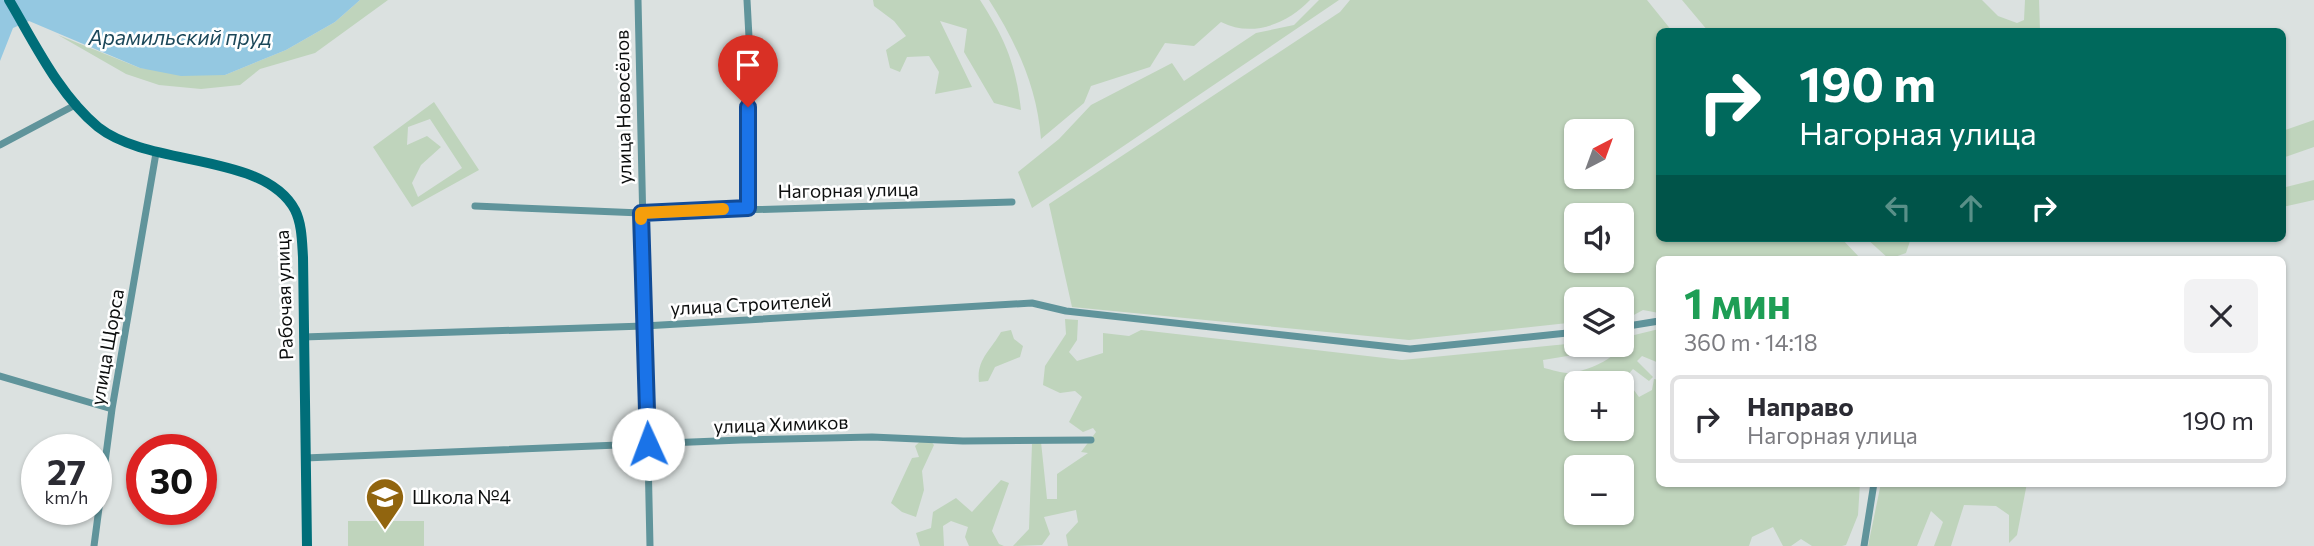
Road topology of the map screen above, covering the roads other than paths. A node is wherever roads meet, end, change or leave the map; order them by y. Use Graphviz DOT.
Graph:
graph roads {
  1 [pos="9,0"];
  2 [pos="638,0"];
  3 [pos="747,0"];
  4 [pos="77,104"];
  5 [pos="0,145"];
  6 [pos="156,153"];
  7 [pos="1012,202"];
  8 [pos="475,206"];
  9 [pos="748,208"];
  10 [pos="641,213"];
  11 [pos="1656,321"];
  12 [pos="1634,325"];
  13 [pos="644,326"];
  14 [pos="1564,333"];
  15 [pos="303,337"];
  16 [pos="0,376"];
  17 [pos="112,409"];
  18 [pos="1091,440"];
  19 [pos="648,444"];
  20 [pos="305,458"];
  21 [pos="1873,487"];
  22 [pos="94,546"];
  23 [pos="307,546"];
  24 [pos="650,546"];
  25 [pos="1864,546"];
  1 -- 4 [label="main road, Рабочая улица"];
  2 -- 10 [label="street, улица Новосёлов"];
  3 -- 9 [label="street"];
  4 -- 5 [label="street"];
  4 -- 6 [label="main road, Рабочая улица"];
  6 -- 15 [label="main road, Рабочая улица"];
  6 -- 17 [label="street, улица Щорса"];
  7 -- 9 [label="street, Нагорная улица"];
  8 -- 10 [label="street, Нагорная улица"];
  9 -- 10 [label="street, Нагорная улица"];
  10 -- 13 [label="street, улица Новосёлов"];
  11 -- 12 [label="street"];
  13 -- 14 [label="street, улица Строителей"];
  13 -- 15 [label="street, улица Строителей"];
  13 -- 19 [label="street, улица Новосёлов"];
  15 -- 20 [label="main road, Рабочая улица"];
  16 -- 17 [label="street"];
  17 -- 22 [label="street, улица Щорса"];
  18 -- 19 [label="street, улица Химиков"];
  19 -- 20 [label="street, улица Химиков"];
  19 -- 24 [label="street, улица Новосёлов"];
  20 -- 23 [label="main road, Рабочая улица"];
  21 -- 25 [label="street"];
}
